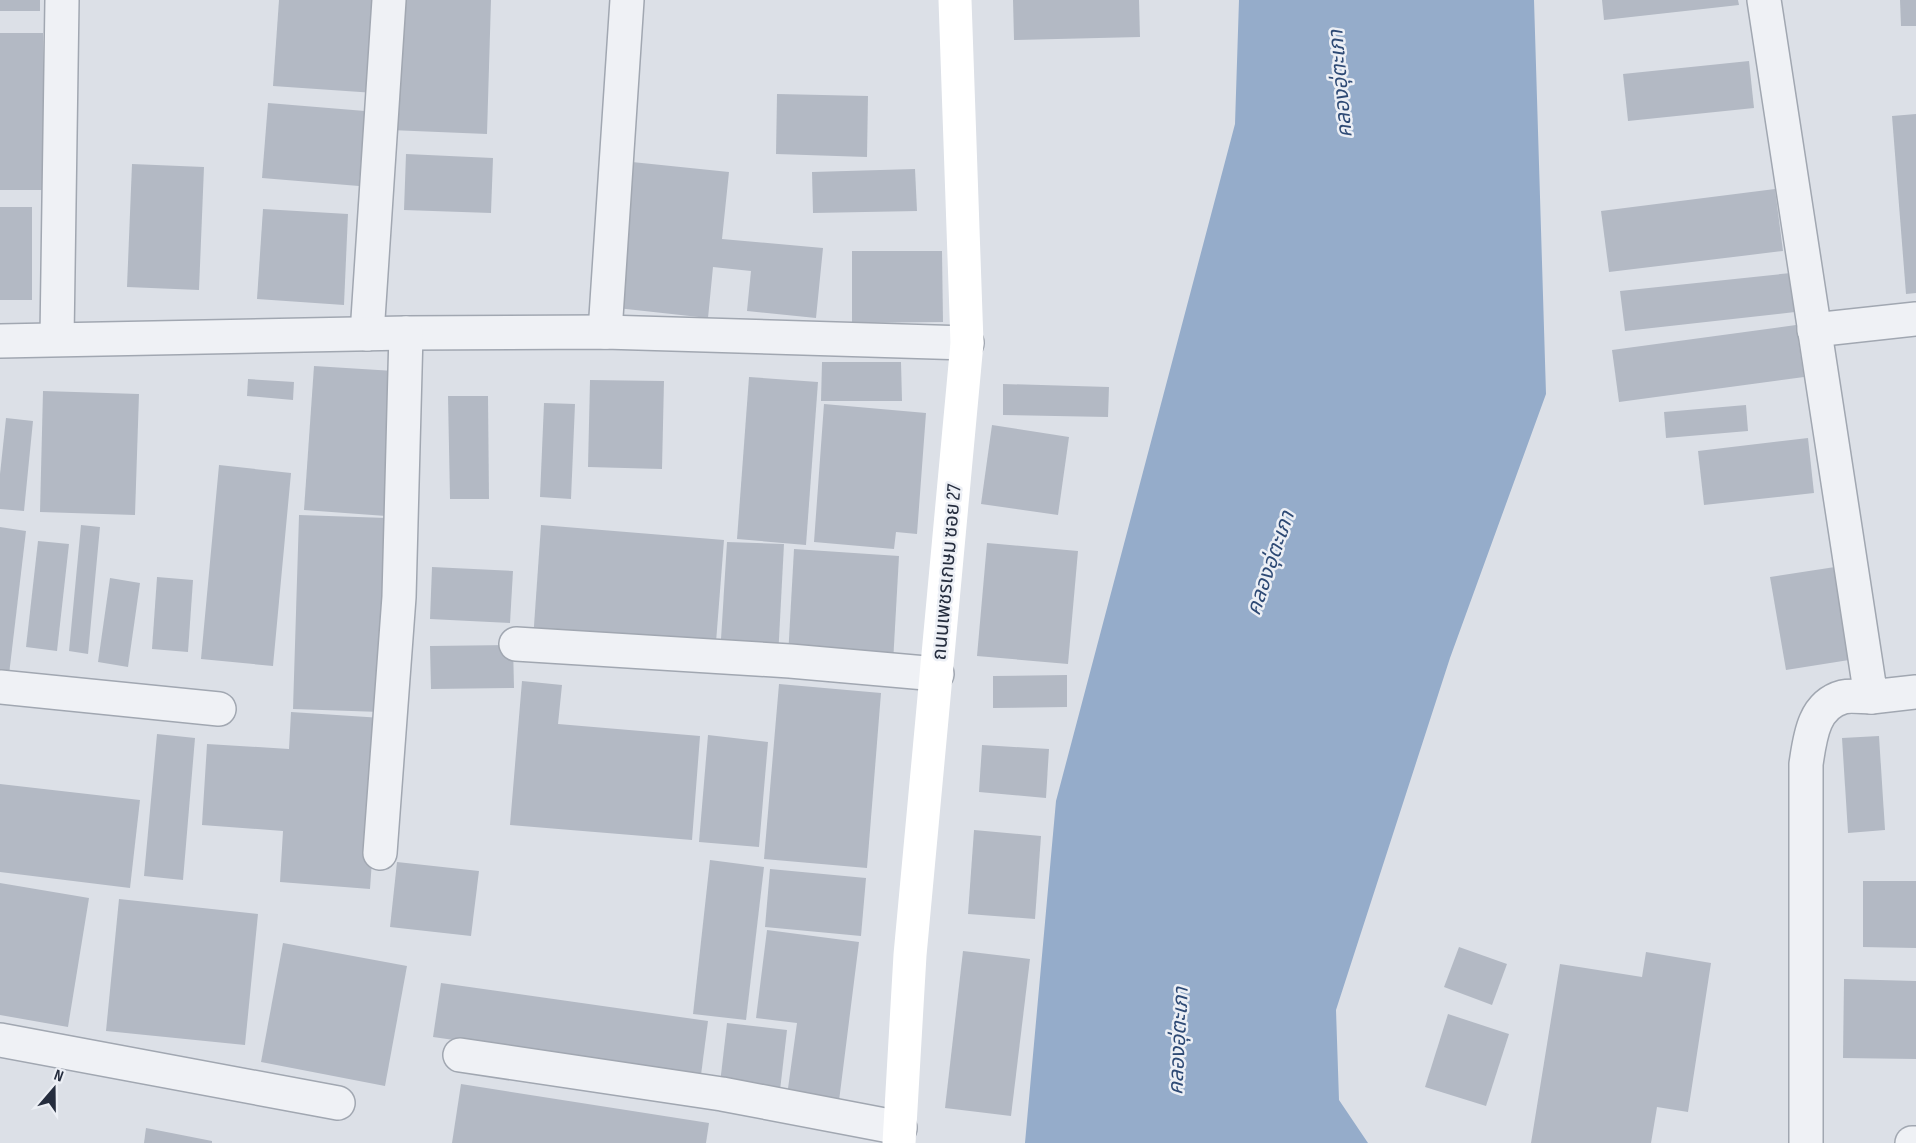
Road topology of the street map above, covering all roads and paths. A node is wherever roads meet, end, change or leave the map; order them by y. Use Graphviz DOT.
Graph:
graph roads {
  1 [pos="62,0"];
  2 [pos="389,0"];
  3 [pos="627,0"];
  4 [pos="955,0"];
  5 [pos="1764,0"];
  6 [pos="1916,319"];
  7 [pos="1814,330"];
  8 [pos="605,332"];
  9 [pos="406,333"];
  10 [pos="367,334"];
  11 [pos="57,338"];
  12 [pos="0,341"];
  13 [pos="967,344"];
  14 [pos="516,645"];
  15 [pos="937,674"];
  16 [pos="0,687"];
  17 [pos="1916,692"];
  18 [pos="1871,697"];
  19 [pos="219,709"];
  20 [pos="380,853"];
  21 [pos="0,1040"];
  22 [pos="460,1055"];
  23 [pos="338,1103"];
  24 [pos="899,1136"];
  25 [pos="1806,1143"];
  1 -- 11 [label="street"];
  2 -- 10 [label="street"];
  3 -- 8 [label="street"];
  4 -- 13 [label="street, ถนนเพชรเกษม ซอย 27"];
  5 -- 7 [label="street"];
  6 -- 7 [label="street"];
  7 -- 18 [label="street"];
  8 -- 9 [label="street"];
  8 -- 13 [label="street"];
  9 -- 10 [label="street"];
  9 -- 20 [label="street"];
  10 -- 11 [label="street"];
  11 -- 12 [label="street"];
  13 -- 15 [label="street, ถนนเพชรเกษม ซอย 27"];
  14 -- 15 [label="street"];
  15 -- 24 [label="street, ถนนเพชรเกษม ซอย 27"];
  16 -- 19 [label="street"];
  17 -- 18 [label="street"];
  18 -- 25 [label="street"];
  21 -- 23 [label="street"];
  22 -- 24 [label="street"];
}
